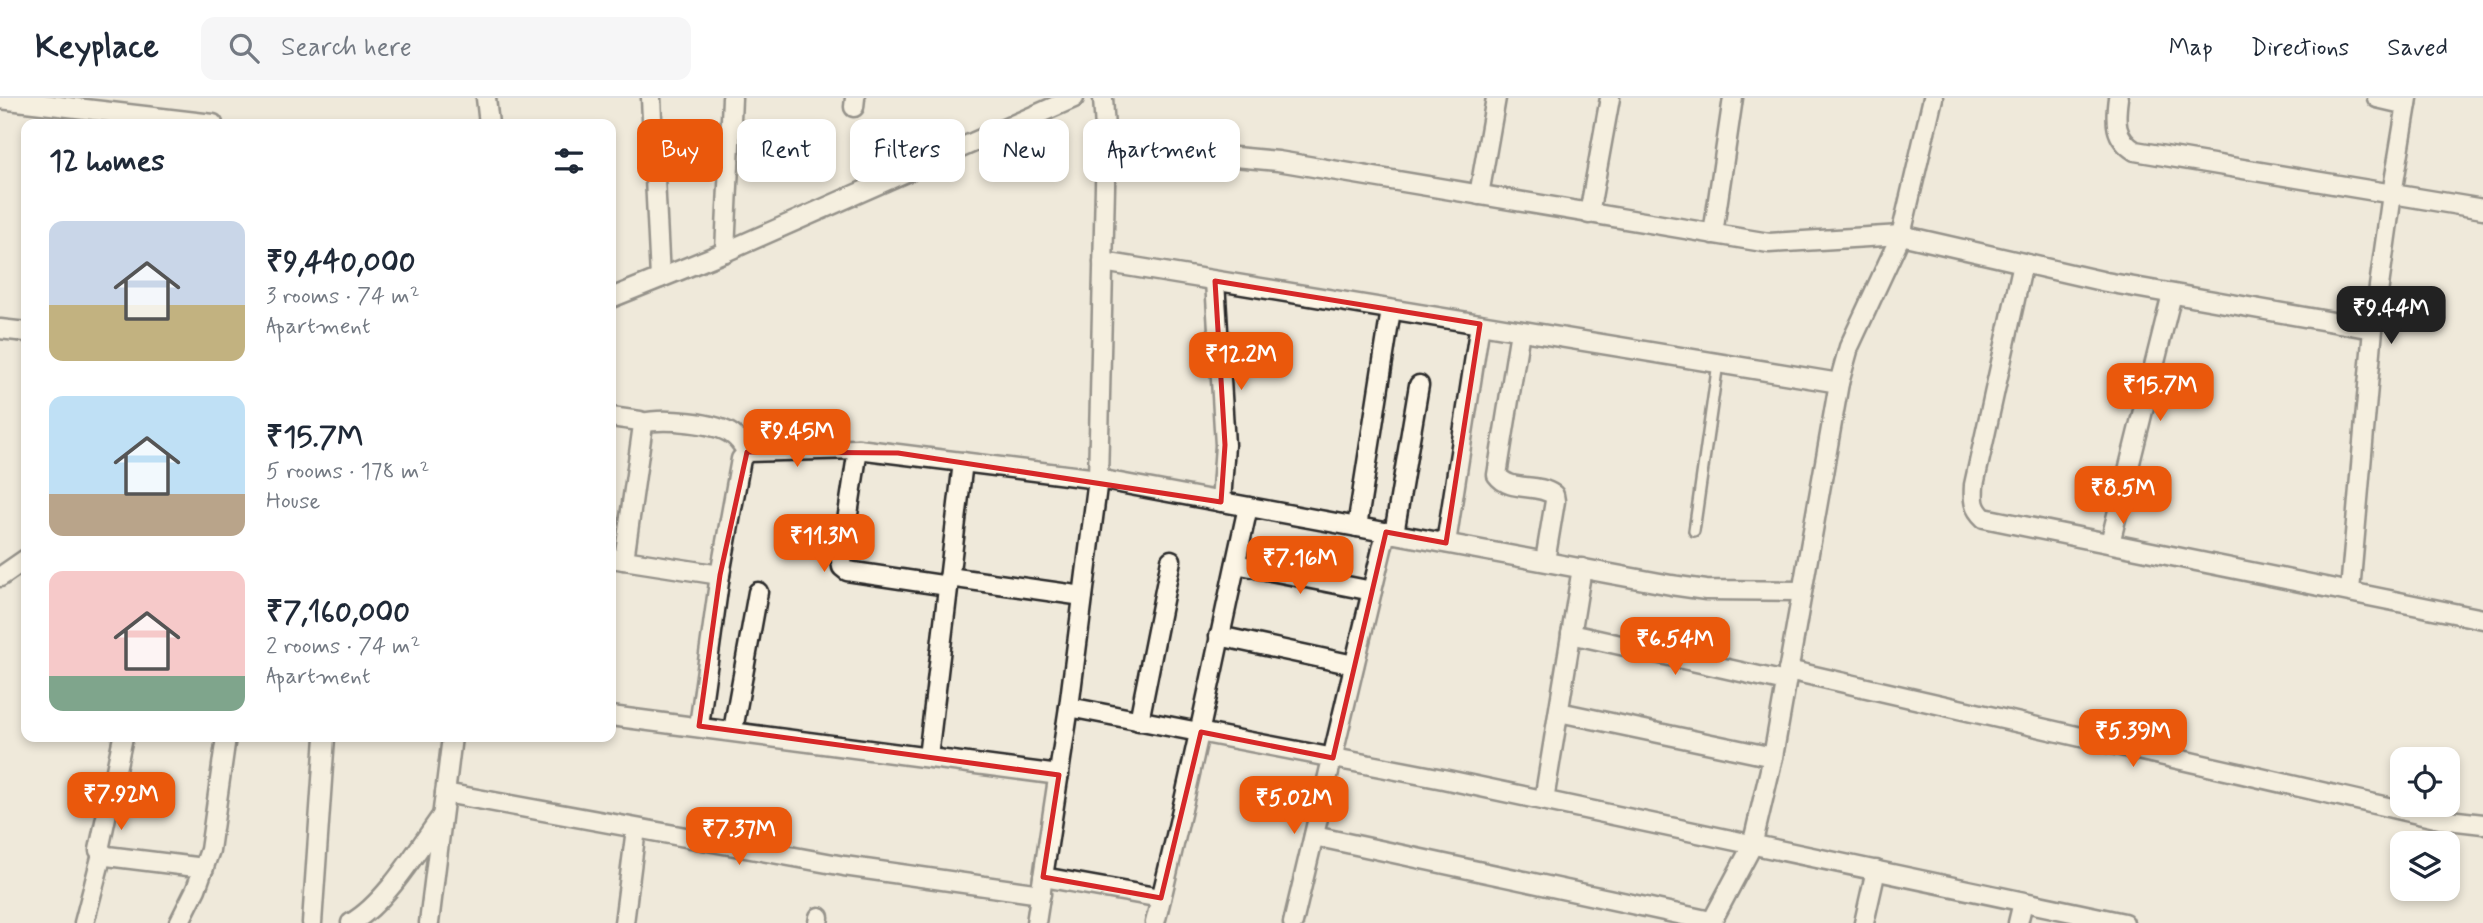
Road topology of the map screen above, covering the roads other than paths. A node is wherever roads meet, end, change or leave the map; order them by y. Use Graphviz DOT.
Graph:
graph roads {
  1 [pos="486,98"];
  2 [pos="651,98"];
  3 [pos="732,98"];
  4 [pos="1074,98"];
  5 [pos="1103,98"];
  6 [pos="1496,98"];
  7 [pos="1610,98"];
  8 [pos="1733,98"];
  9 [pos="1933,98"];
  10 [pos="2118,98"];
  11 [pos="2377,98"];
  12 [pos="0,99"];
  13 [pos="2407,101"];
  14 [pos="171,119"];
  15 [pos="488,119"];
  16 [pos="1104,119"];
  17 [pos="1240,157"];
  18 [pos="1105,182"];
  19 [pos="2392,194"];
  20 [pos="1479,195"];
  21 [pos="2483,209"];
  22 [pos="1589,214"];
  23 [pos="1713,234"];
  24 [pos="1901,235"];
  25 [pos="725,252"];
  26 [pos="1103,262"];
  27 [pos="2023,263"];
  28 [pos="660,278"];
  29 [pos="1215,281"];
  30 [pos="2172,294"];
  31 [pos="616,296"];
  32 [pos="1391,310"];
  33 [pos="1480,324"];
  34 [pos="0,329"];
  35 [pos="2373,329"];
  36 [pos="21,331"];
  37 [pos="1520,331"];
  38 [pos="1717,363"];
  39 [pos="1839,383"];
  40 [pos="1419,385"];
  41 [pos="616,418"];
  42 [pos="642,423"];
  43 [pos="858,449"];
  44 [pos="747,452"];
  45 [pos="963,462"];
  46 [pos="1098,479"];
  47 [pos="1221,502"];
  48 [pos="1248,507"];
  49 [pos="1357,527"];
  50 [pos="1694,531"];
  51 [pos="1390,533"];
  52 [pos="1446,543"];
  53 [pos="2110,543"];
  54 [pos="618,559"];
  55 [pos="1171,560"];
  56 [pos="21,561"];
  57 [pos="1545,561"];
  58 [pos="1236,564"];
  59 [pos="1582,568"];
  60 [pos="3,570"];
  61 [pos="720,575"];
  62 [pos="949,582"];
  63 [pos="1372,591"];
  64 [pos="1802,591"];
  65 [pos="2350,591"];
  66 [pos="758,592"];
  67 [pos="1083,596"];
  68 [pos="2483,619"];
  69 [pos="1571,634"];
  70 [pos="1219,636"];
  71 [pos="1354,665"];
  72 [pos="1787,676"];
  73 [pos="1069,707"];
  74 [pos="1559,712"];
  75 [pos="616,717"];
  76 [pos="1139,720"];
  77 [pos="699,726"];
  78 [pos="733,730"];
  79 [pos="1201,732"];
  80 [pos="122,742"];
  81 [pos="225,742"];
  82 [pos="325,742"];
  83 [pos="451,742"];
  84 [pos="928,757"];
  85 [pos="1773,757"];
  86 [pos="1333,758"];
  87 [pos="1059,775"];
  88 [pos="446,793"];
  89 [pos="1544,800"];
  90 [pos="442,816"];
  91 [pos="2483,824"];
  92 [pos="636,829"];
  93 [pos="1314,836"];
  94 [pos="1752,846"];
  95 [pos="102,854"];
  96 [pos="204,868"];
  97 [pos="1876,870"];
  98 [pos="1042,885"];
  99 [pos="1161,898"];
  100 [pos="2023,902"];
  101 [pos="1711,922"];
  102 [pos="84,923"];
  103 [pos="178,923"];
  104 [pos="312,923"];
  105 [pos="351,923"];
  106 [pos="429,923"];
  107 [pos="624,923"];
  108 [pos="1036,923"];
  109 [pos="1155,923"];
  110 [pos="1293,923"];
  111 [pos="1864,923"];
  112 [pos="2018,923"];
  113 [pos="2124,923"];
  1 -- 15 [label="street"];
  2 -- 28 [label="street"];
  3 -- 25 [label="street"];
  4 -- 25 [label="street"];
  5 -- 16 [label="street"];
  6 -- 20 [label="street"];
  7 -- 22 [label="street"];
  8 -- 23 [label="street"];
  9 -- 24 [label="street"];
  10 -- 19 [label="street"];
  11 -- 13 [label="street"];
  12 -- 14 [label="street"];
  13 -- 19 [label="street"];
  17 -- 20 [label="street"];
  18 -- 26 [label="street"];
  19 -- 21 [label="street"];
  19 -- 35 [label="street"];
  20 -- 22 [label="street"];
  22 -- 23 [label="street"];
  23 -- 24 [label="street"];
  24 -- 27 [label="street"];
  24 -- 39 [label="street"];
  25 -- 28 [label="street"];
  26 -- 29 [label="street"];
  26 -- 46 [label="street"];
  27 -- 30 [label="street"];
  27 -- 53 [label="street"];
  28 -- 31 [label="street"];
  29 -- 32 [label="street"];
  29 -- 47 [label="street"];
  30 -- 35 [label="street"];
  30 -- 53 [label="street"];
  32 -- 33 [label="street"];
  32 -- 49 [label="street"];
  33 -- 37 [label="street"];
  33 -- 52 [label="street"];
  34 -- 36 [label="street"];
  35 -- 65 [label="street"];
  37 -- 38 [label="street"];
  37 -- 57 [label="street"];
  38 -- 39 [label="street"];
  38 -- 50 [label="lane"];
  39 -- 64 [label="street"];
  40 -- 51 [label="street"];
  41 -- 42 [label="street"];
  42 -- 44 [label="street"];
  42 -- 54 [label="street"];
  43 -- 44 [label="street"];
  43 -- 45 [label="street"];
  43 -- 62 [label="street"];
  44 -- 61 [label="street"];
  45 -- 46 [label="street"];
  45 -- 62 [label="street"];
  46 -- 47 [label="street"];
  46 -- 67 [label="street"];
  47 -- 48 [label="street"];
  48 -- 49 [label="street"];
  48 -- 58 [label="street"];
  49 -- 51 [label="street"];
  51 -- 52 [label="street"];
  51 -- 63 [label="street"];
  52 -- 57 [label="street"];
  53 -- 65 [label="street"];
  54 -- 61 [label="street"];
  55 -- 76 [label="street"];
  56 -- 60 [label="street"];
  57 -- 59 [label="street"];
  58 -- 63 [label="street"];
  58 -- 70 [label="street"];
  59 -- 64 [label="street"];
  59 -- 69 [label="street"];
  61 -- 77 [label="street"];
  62 -- 67 [label="street"];
  62 -- 84 [label="street"];
  63 -- 71 [label="street"];
  64 -- 72 [label="street"];
  65 -- 68 [label="street"];
  66 -- 78 [label="street"];
  67 -- 73 [label="street"];
  69 -- 72 [label="street"];
  69 -- 74 [label="street"];
  70 -- 71 [label="street"];
  70 -- 79 [label="street"];
  71 -- 86 [label="street"];
  72 -- 85 [label="street"];
  72 -- 91 [label="street"];
  73 -- 76 [label="street"];
  73 -- 87 [label="street"];
  74 -- 85 [label="street"];
  74 -- 89 [label="street"];
  75 -- 77 [label="street"];
  76 -- 79 [label="street"];
  77 -- 78 [label="street"];
  78 -- 84 [label="street"];
  79 -- 86 [label="street"];
  79 -- 99 [label="street"];
  80 -- 95 [label="street"];
  81 -- 96 [label="street"];
  82 -- 104 [label="street"];
  83 -- 88 [label="street"];
  84 -- 87 [label="street"];
  85 -- 94 [label="street"];
  86 -- 89 [label="street"];
  86 -- 93 [label="street"];
  87 -- 98 [label="street"];
  88 -- 90 [label="street"];
  88 -- 92 [label="street"];
  89 -- 94 [label="street"];
  90 -- 105 [label="street"];
  90 -- 106 [label="street"];
  92 -- 98 [label="street"];
  92 -- 107 [label="street"];
  93 -- 101 [label="street"];
  93 -- 110 [label="street"];
  94 -- 97 [label="street"];
  94 -- 101 [label="street"];
  95 -- 96 [label="street"];
  95 -- 102 [label="street"];
  96 -- 103 [label="street"];
  97 -- 100 [label="street"];
  97 -- 111 [label="street"];
  98 -- 99 [label="street"];
  98 -- 108 [label="street"];
  99 -- 109 [label="street"];
  100 -- 112 [label="street"];
  100 -- 113 [label="street"];
}
